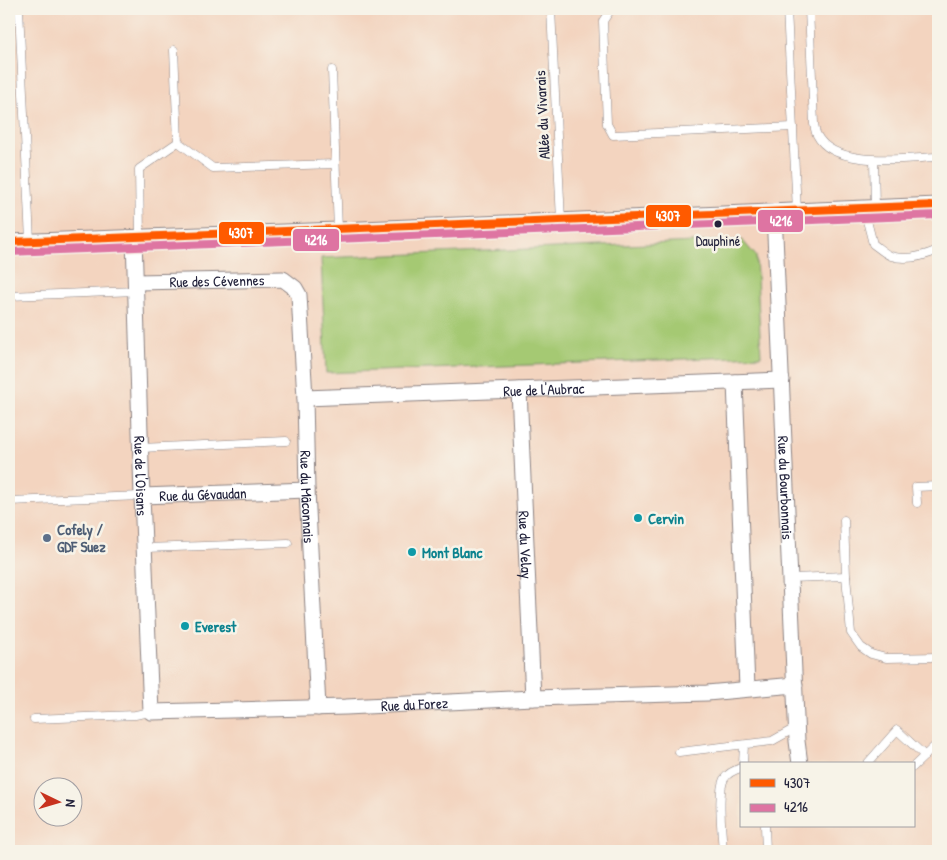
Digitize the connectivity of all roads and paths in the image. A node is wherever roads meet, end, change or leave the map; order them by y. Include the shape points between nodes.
1 (19, 9) edge
2 (550, 9) edge
3 (603, 9) edge
4 (611, 9) edge
5 (787, 9) edge
6 (809, 9) edge
7 (603, 21) junction
8 (174, 50) dead end
9 (332, 70) dead end
10 (793, 127) junction
11 (178, 142) junction
12 (938, 156) edge
13 (874, 160) junction
14 (335, 164) junction
15 (938, 205) edge
16 (869, 208) junction
17 (797, 211) junction
18 (774, 212) junction
19 (561, 221) junction
20 (338, 230) junction
21 (137, 238) junction
22 (30, 241) junction
23 (9, 242) edge
24 (938, 250) edge
25 (137, 287) junction
26 (295, 288) joint
27 (9, 296) edge
28 (782, 380) junction
29 (735, 382) junction
30 (519, 390) junction
31 (305, 398) junction
32 (286, 441) dead end
33 (141, 448) junction
34 (938, 486) edge
35 (307, 490) junction
36 (142, 496) junction
37 (10, 501) edge
38 (917, 503) dead end
39 (844, 520) dead end
40 (288, 542) dead end
41 (145, 548) junction
42 (846, 576) junction
43 (791, 578) junction
44 (938, 657) edge
45 (795, 685) junction
46 (747, 688) junction
47 (533, 698) junction
48 (318, 708) junction
49 (151, 712) junction
50 (34, 719) dead end
51 (797, 727) junction
52 (938, 742) edge
53 (744, 745) junction
54 (679, 752) dead end
55 (925, 756) junction
56 (744, 762) edge
57 (800, 762) edge
58 (868, 762) edge
59 (914, 766) edge
60 (740, 768) edge
61 (765, 828) edge
62 (723, 851) edge
63 (766, 851) edge

1 - 22 lane
2 - 19 lane, Allée du Vivarais
3 - 7 lane
4 - 7 lane
5 - 10 lane
6 - 13 lane via 817,136 830,149 850,157
7 - 10 lane via 607,124 613,135
8 - 11 lane
9 - 14 lane
10 - 17 lane
11 - 14 lane via 213,168
11 - 21 lane via 139,169
12 - 13 lane
13 - 16 lane
14 - 20 lane
15 - 16 street
16 - 17 street
16 - 24 lane via 874,244 890,256 908,258
17 - 18 street
18 - 19 street
18 - 28 street, Rue du Bourbonnais
19 - 20 street
20 - 21 street
21 - 22 street
21 - 25 street, Rue de l'Oisans
22 - 23 street
25 - 26 street, Rue des Cévennes via 265,278 283,279
25 - 27 lane, Rue des Cévennes
25 - 33 street, Rue de l'Oisans
26 - 31 street, Rue du Mâconnais via 301,305
28 - 29 street, Rue de l'Aubrac
28 - 43 street, Rue du Bourbonnais
29 - 30 street, Rue de l'Aubrac
29 - 46 street
30 - 31 street, Rue de l'Aubrac
30 - 47 street, Rue du Velay
31 - 35 street, Rue du Mâconnais
32 - 33 lane
33 - 36 street, Rue de l'Oisans
34 - 38 lane via 916,487
35 - 36 street, Rue du Gévaudan
35 - 48 street, Rue du Mâconnais
36 - 37 lane, Rue du Gévaudan
36 - 41 street, Rue de l'Oisans
39 - 42 lane
40 - 41 lane
41 - 49 street, Rue de l'Oisans
42 - 43 lane
42 - 44 lane via 851,633 861,647 886,658
43 - 45 street, Rue du Bourbonnais
45 - 46 street, Rue du Forez
45 - 51 street, Rue du Bourbonnais
46 - 47 street, Rue du Forez
47 - 48 street, Rue du Forez
48 - 49 street, Rue du Forez
49 - 50 lane, Rue du Forez
51 - 53 lane via 772,741
51 - 57 street, Rue du Bourbonnais
52 - 55 lane
53 - 54 lane
53 - 56 lane
55 - 58 lane via 897,730
55 - 59 lane
60 - 62 lane via 725,778 721,789
61 - 63 lane

